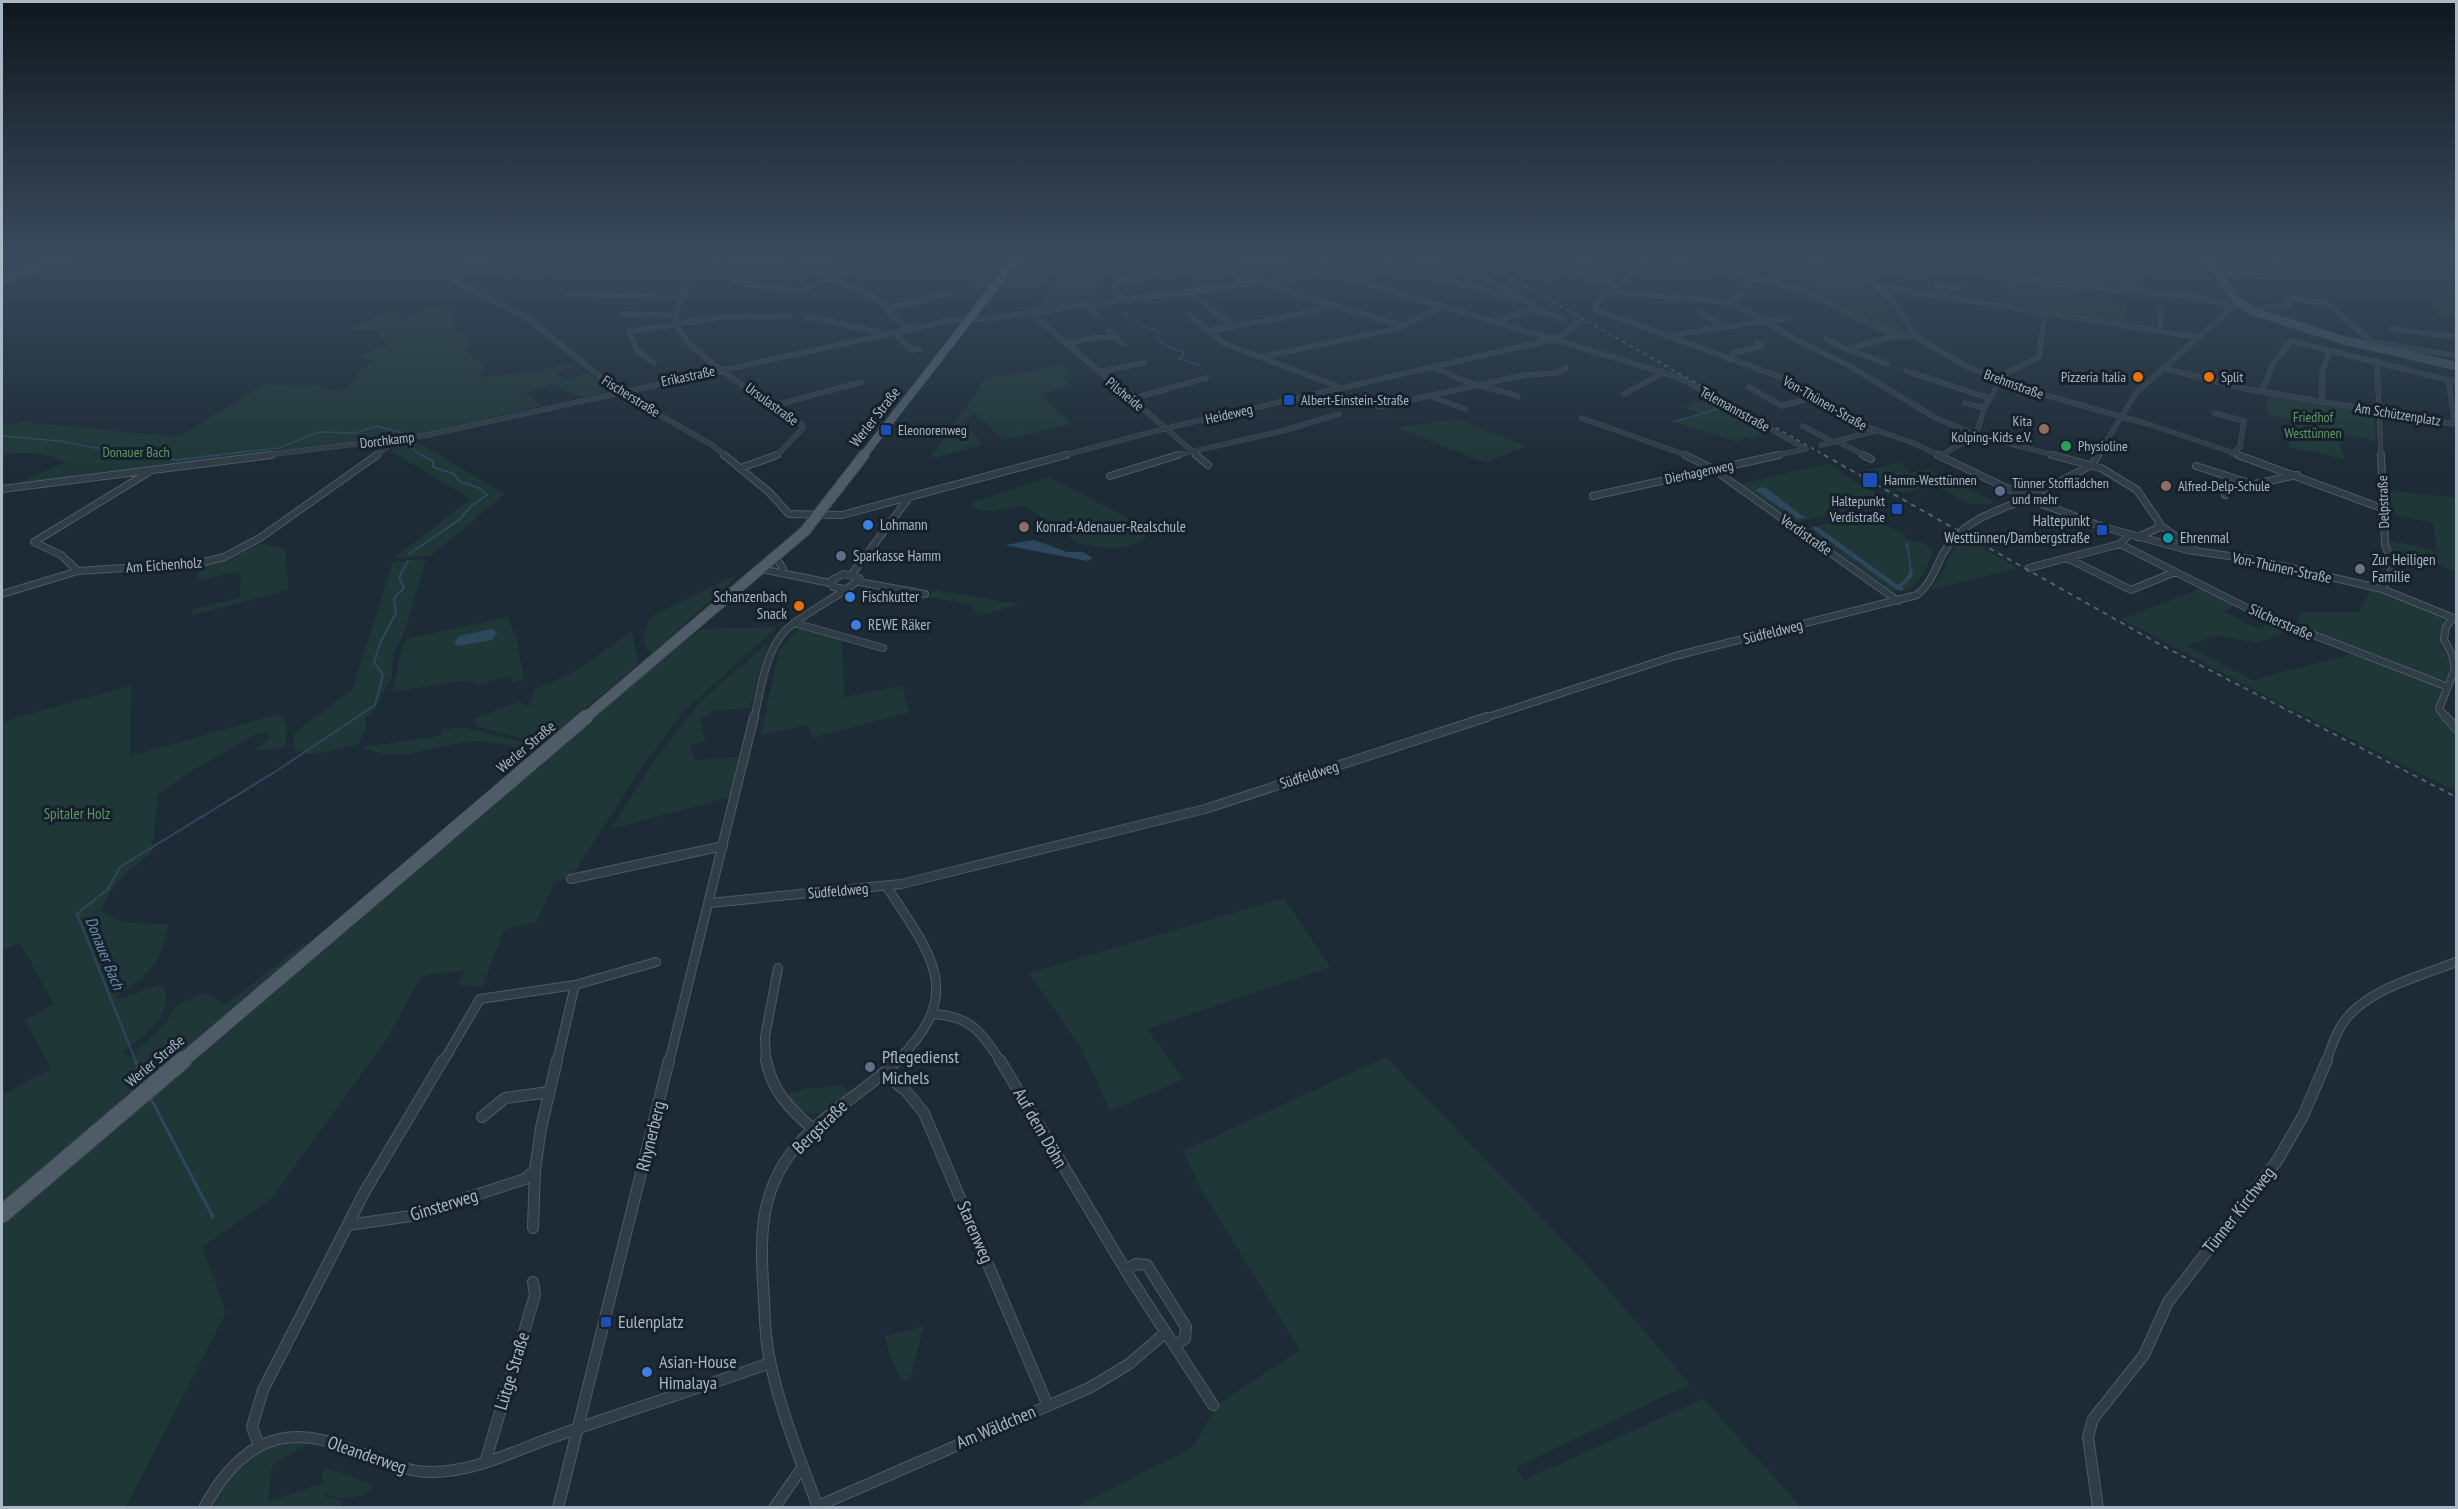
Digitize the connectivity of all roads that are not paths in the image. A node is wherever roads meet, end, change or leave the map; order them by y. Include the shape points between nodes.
1 (536, 325) edge
2 (672, 325) edge
3 (675, 325) edge
4 (848, 325) edge
5 (904, 325) edge
6 (928, 325) edge
7 (966, 325) edge
8 (1046, 325) edge
9 (1201, 325) edge
10 (1230, 325) edge
11 (1508, 325) edge
12 (1574, 325) edge
13 (1641, 325) edge
14 (1725, 325) edge
15 (1739, 325) edge
16 (1771, 325) edge
17 (1875, 325) edge
18 (1908, 325) edge
19 (2043, 325) edge
20 (2129, 325) edge
21 (2161, 325) edge
22 (2211, 325) edge
23 (2296, 325) edge
24 (2350, 325) edge
25 (1402, 326) edge
26 (1728, 327) junction
27 (2391, 329) dead end
28 (909, 330) junction
29 (1109, 331) dead end
30 (1208, 331) junction
31 (2161, 331) junction
32 (894, 333) junction
33 (881, 336) junction
34 (1896, 336) junction
35 (1915, 336) junction
36 (1116, 337) junction
37 (1674, 337) junction
38 (2197, 337) junction
39 (2457, 337) edge
40 (1550, 339) junction
41 (1826, 339) dead end
42 (1757, 343) dead end
43 (1067, 344) junction
44 (1123, 344) dead end
45 (2373, 345) junction
46 (1847, 349) junction
47 (920, 350) dead end
48 (2330, 351) junction
49 (2457, 356) edge
50 (1261, 357) junction
51 (1728, 359) junction
52 (2377, 362) junction
53 (654, 363) dead end
54 (1144, 363) dead end
55 (1887, 364) dead end
56 (2457, 366) edge
57 (1435, 368) junction
58 (1566, 368) dead end
59 (2163, 368) junction
60 (722, 369) junction
61 (1906, 371) dead end
62 (1099, 372) junction
63 (1663, 373) junction
64 (1206, 378) dead end
65 (1998, 379) junction
66 (2448, 380) junction
67 (861, 382) dead end
68 (2457, 382) edge
69 (1478, 385) junction
70 (1749, 387) dead end
71 (1342, 388) junction
72 (618, 391) junction
73 (2262, 391) junction
74 (1624, 394) dead end
75 (1428, 396) junction
76 (1518, 396) dead end
77 (1817, 396) junction
78 (1989, 398) junction
79 (1131, 399) junction
80 (2322, 402) junction
81 (1965, 403) dead end
82 (772, 406) junction
83 (1378, 407) dead end
84 (1984, 408) junction
85 (1465, 409) dead end
86 (2379, 412) junction
87 (2214, 413) dead end
88 (1339, 414) dead end
89 (2119, 416) junction
90 (1581, 418) dead end
91 (2456, 423) edge
92 (1803, 426) dead end
93 (1167, 428) junction
94 (1875, 431) junction
95 (1976, 435) junction
96 (405, 438) junction
97 (1835, 442) junction
98 (1821, 445) dead end
99 (1806, 449) joint
100 (1191, 451) junction
101 (2232, 454) junction
102 (1940, 456) junction
103 (1871, 459) dead end
104 (1208, 465) dead end
105 (2092, 465) junction
106 (2196, 466) dead end
107 (741, 468) junction
108 (1713, 469) junction
109 (153, 470) junction
110 (2297, 475) junction
111 (1110, 476) dead end
112 (2255, 485) junction
113 (2, 489) edge
114 (2017, 493) junction
115 (2033, 495) junction
116 (2225, 495) dead end
117 (1593, 496) dead end
118 (909, 498) junction
119 (2021, 501) junction
120 (2037, 502) junction
121 (2384, 510) junction
122 (819, 516) junction
123 (2160, 525) junction
124 (2129, 535) junction
125 (2138, 537) junction
126 (2120, 544) junction
127 (2197, 552) junction
128 (776, 557) junction
129 (2067, 558) junction
130 (763, 568) junction
131 (2030, 568) dead end
132 (783, 569) junction
133 (78, 571) junction
134 (2175, 572) junction
135 (856, 580) junction
136 (833, 583) junction
137 (2382, 589) junction
138 (844, 590) junction
139 (2, 594) edge
140 (925, 594) dead end
141 (829, 599) junction
142 (1898, 601) junction
143 (2455, 618) edge
144 (794, 623) junction
145 (883, 648) dead end
146 (2448, 687) junction
147 (2457, 728) edge
148 (723, 846) junction
149 (570, 879) dead end
150 (887, 887) junction
151 (710, 903) junction
152 (656, 962) dead end
153 (2457, 962) edge
154 (778, 968) dead end
155 (574, 985) junction
156 (933, 1014) junction
157 (883, 1072) junction
158 (549, 1092) junction
159 (482, 1117) dead end
160 (813, 1129) junction
161 (535, 1170) junction
162 (2, 1214) edge
163 (348, 1225) junction
164 (533, 1228) dead end
165 (1126, 1269) junction
166 (533, 1282) dead end
167 (1165, 1333) junction
168 (1174, 1345) junction
169 (770, 1363) junction
170 (1048, 1406) junction
171 (1213, 1406) dead end
172 (579, 1428) junction
173 (259, 1446) junction
174 (486, 1460) junction
175 (802, 1468) junction
176 (206, 1503) edge
177 (818, 1507) edge
178 (558, 1508) edge
179 (774, 1508) edge
180 (2098, 1508) edge

1 - 72 street, Fischerstraße
2 - 53 street via 629,332 637,350
3 - 60 street, Ursulastraße via 691,347
4 - 33 street
5 - 28 street
6 - 28 street, Erikastraße
7 - 122 main road, Werler Straße
8 - 43 street, Pilsheide
9 - 30 street
10 - 30 street
11 - 40 street, Telemannstraße
12 - 40 street, Heideweg
13 - 37 street, Von-Thünen-Straße
14 - 26 street
15 - 26 street
16 - 95 street via 1848,365 1936,418
17 - 34 street
18 - 35 street
19 - 65 street via 2038,357
20 - 31 street
21 - 31 street
22 - 38 street
23 - 45 main road
24 - 45 street
25 - 50 street
26 - 37 street
27 - 39 street
28 - 32 street, Erikastraße
29 - 36 street
30 - 50 street via 1225,344
31 - 38 street
32 - 33 street, Erikastraße
32 - 47 street via 912,350
33 - 60 street, Erikastraße
34 - 35 street
34 - 46 street
35 - 65 street, Brehmstraße via 1948,358
36 - 43 street
36 - 44 street
37 - 51 street, Von-Thünen-Straße
38 - 59 street
40 - 57 street, Heideweg
40 - 63 street, Telemannstraße
41 - 46 street
42 - 51 street via 1762,346 1734,353
43 - 62 street, Pilsheide
45 - 49 street
45 - 56 main road
46 - 55 street
48 - 52 street
48 - 73 street via 2291,341 2267,372
48 - 80 street via 2322,373
50 - 71 street
51 - 77 street, Von-Thünen-Straße via 1789,380
52 - 66 street
52 - 86 street, Delpstraße
54 - 62 street
57 - 69 street
57 - 71 street, Heideweg
58 - 69 street via 1557,373
59 - 73 street, Am Schützenplatz
59 - 89 street via 2136,393
60 - 72 street, Erikastraße
60 - 82 street, Ursulastraße
61 - 78 street
62 - 79 street, Pilsheide
63 - 74 street
63 - 99 street, Telemannstraße via 1678,377
64 - 79 street
65 - 78 street
65 - 89 street, Brehmstraße
66 - 68 street
66 - 91 street
67 - 82 street
69 - 75 street
69 - 76 street
70 - 77 street via 1782,405
71 - 93 street, Heideweg
72 - 96 street, Dorchkamp
72 - 107 street, Fischerstraße via 692,432
73 - 80 street, Am Schützenplatz
75 - 83 street
75 - 85 street
77 - 94 street, Von-Thünen-Straße
78 - 84 street
79 - 93 street, Pilsheide
80 - 86 street, Am Schützenplatz
81 - 84 street
82 - 107 street, Ursulastraße via 801,424 802,431 774,458
84 - 95 street
86 - 91 street, Am Schützenplatz
86 - 121 street, Delpstraße
87 - 101 street via 2244,421 2240,447
88 - 100 street
89 - 101 street, Brehmstraße
89 - 105 street
90 - 108 street, Verdistraße via 1696,459
92 - 97 street
93 - 100 street, Pilsheide
93 - 118 street, Heideweg
94 - 97 street
94 - 102 street, Von-Thünen-Straße
95 - 102 street
95 - 105 street
96 - 109 street, Dorchkamp
96 - 133 street, Am Eichenholz via 260,538 224,557 200,563
97 - 98 street
97 - 103 street
99 - 108 street, Dierhagenweg
100 - 104 street, Pilsheide
100 - 111 street
101 - 110 street, Brehmstraße
102 - 114 street, Von-Thünen-Straße
105 - 115 street
105 - 123 street via 2137,490
106 - 112 street
107 - 122 street, Fischerstraße via 769,492 784,512
108 - 117 street, Dierhagenweg
108 - 142 street, Verdistraße
109 - 113 street, Dorchkamp
109 - 133 street, Dorchkamp via 34,542 61,555
110 - 112 street
110 - 121 street, Brehmstraße
112 - 116 street via 2231,489
114 - 115 street, Von-Thünen-Straße
114 - 119 street via 2015,497
115 - 120 street
118 - 122 street, Heideweg via 842,515
118 - 135 street
119 - 120 street, Von-Thünen-Straße
119 - 142 street, Südfeldweg via 1963,529 1948,545 1928,586 1917,595
120 - 124 street, Von-Thünen-Straße
121 - 137 street, Delpstraße via 2385,544 2393,567
122 - 128 main road, Werler Straße
123 - 125 street
123 - 127 street
124 - 125 street, Von-Thünen-Straße
124 - 126 street
125 - 127 street, Von-Thünen-Straße
126 - 129 street
126 - 134 street, Silcherstraße
127 - 137 street, Von-Thünen-Straße via 2257,560
128 - 130 main road, Werler Straße
128 - 132 street
129 - 131 street
129 - 134 street via 2131,590
130 - 132 street
130 - 136 street
130 - 162 main road, Werler Straße
132 - 136 street
133 - 139 street, Am Eichenholz
134 - 146 street, Silcherstraße via 2292,628
135 - 136 street
135 - 138 street, Rhynerberg
135 - 140 street
136 - 138 street
136 - 141 street, Rhynerberg
137 - 143 street, Von-Thünen-Straße
138 - 141 street, Rhynerberg
141 - 144 street, Rhynerberg
142 - 150 street, Südfeldweg via 1675,656 1205,809
143 - 146 street via 2445,627 2442,638 2455,665
144 - 145 street
144 - 148 street, Rhynerberg via 776,642 769,657
146 - 147 street via 2439,709
148 - 149 street
148 - 151 street, Rhynerberg
150 - 151 street, Südfeldweg
150 - 156 street, Bergstraße via 927,951 937,982
151 - 172 street, Rhynerberg
152 - 155 street
153 - 180 street, Tünner Kirchweg via 2365,1001 2342,1024 2303,1116 2277,1161 2168,1302 2144,1355 2093,1419 2088,1437
154 - 160 street via 763,1052 775,1089 785,1105
155 - 158 street
155 - 163 street via 480,999
156 - 157 street, Bergstraße via 919,1038
156 - 165 street, Auf dem Döhn via 952,1015 981,1033 1016,1084
157 - 160 street, Bergstraße
157 - 170 street, Starenweg via 924,1113
158 - 159 street via 505,1098
158 - 161 street
160 - 169 street, Bergstraße via 782,1166 760,1227
161 - 163 street, Ginsterweg via 514,1185 407,1217
161 - 164 street
163 - 173 street via 263,1390 252,1427
165 - 167 street, Auf dem Döhn
165 - 168 street via 1136,1264 1147,1265 1186,1327 1185,1339
166 - 174 street, Lütge Straße via 535,1294
167 - 168 street, Auf dem Döhn
167 - 170 street, Am Wäldchen via 1106,1379
168 - 171 street, Auf dem Döhn
169 - 172 street
169 - 175 street, Bergstraße
170 - 177 street, Am Wäldchen
172 - 174 street, Oleanderweg
172 - 178 street, Rhynerberg
173 - 174 street, Oleanderweg via 286,1437 323,1439 419,1472
173 - 176 street via 228,1472
175 - 177 street, Bergstraße
175 - 179 street

